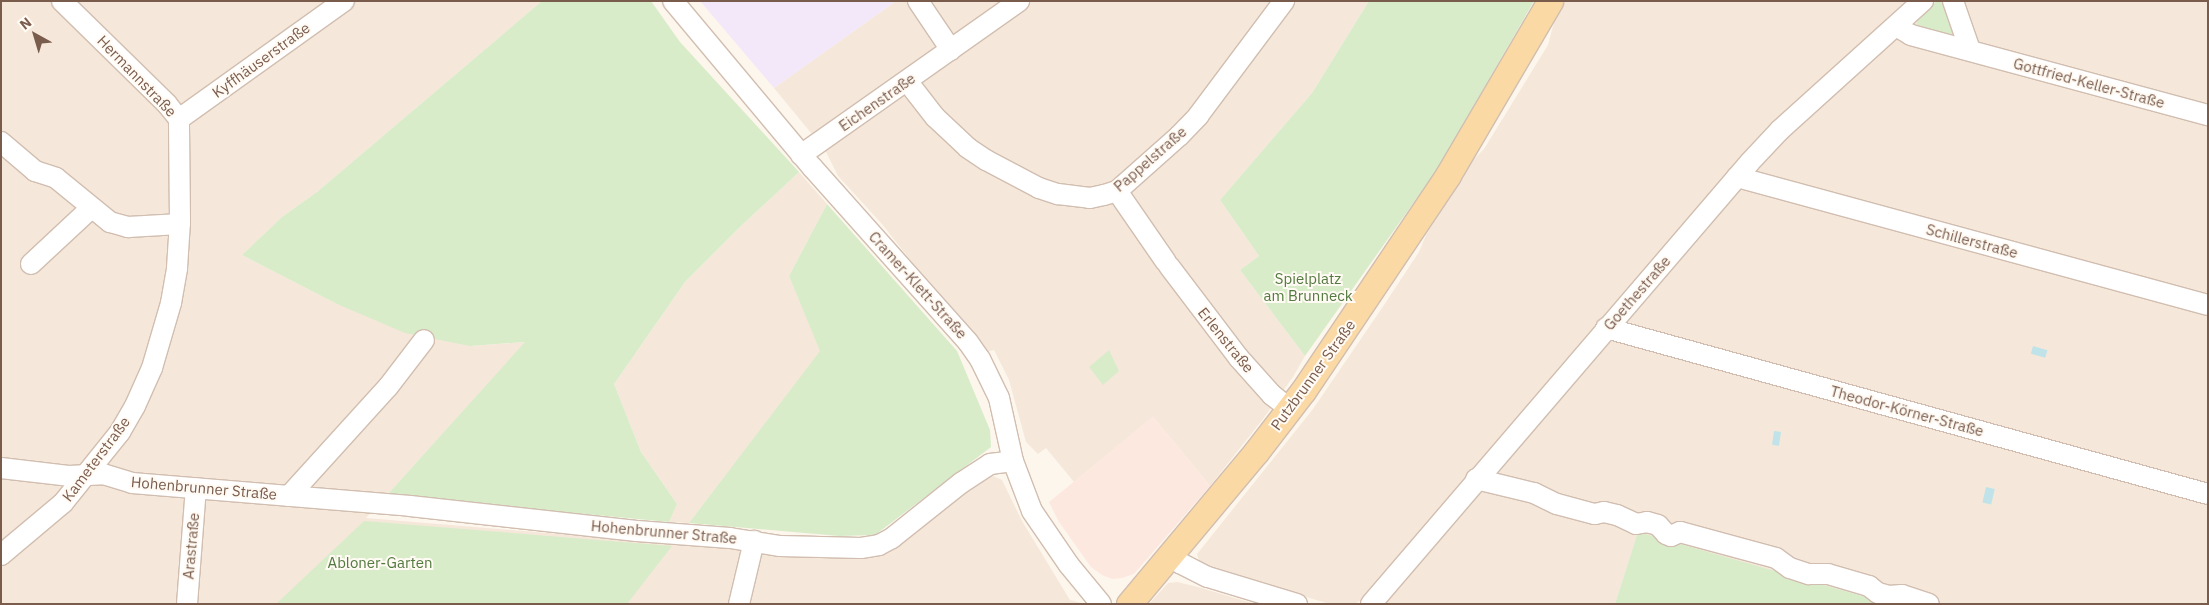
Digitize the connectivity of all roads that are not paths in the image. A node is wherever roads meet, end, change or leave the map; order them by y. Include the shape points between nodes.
1 (344, 1) edge
2 (673, 1) edge
3 (918, 1) edge
4 (1020, 1) edge
5 (1284, 1) edge
6 (1550, 1) edge
7 (1923, 1) edge
8 (1953, 1) edge
9 (70, 4) edge
10 (1896, 26) junction
11 (951, 50) junction
12 (1970, 50) junction
13 (907, 82) junction
14 (2208, 115) edge
15 (179, 119) junction
16 (2, 144) edge
17 (801, 155) junction
18 (1737, 177) junction
19 (1116, 191) junction
20 (92, 208) junction
21 (180, 224) junction
22 (31, 264) dead end
23 (2208, 305) edge
24 (1606, 328) junction
25 (424, 340) dead end
26 (1290, 409) junction
27 (1013, 461) junction
28 (1, 468) edge
29 (86, 474) junction
30 (1476, 479) junction
31 (196, 488) junction
32 (2208, 494) edge
33 (289, 496) junction
34 (754, 541) junction
35 (1, 555) edge
36 (1170, 555) junction
37 (187, 604) edge
38 (739, 604) edge
39 (1101, 604) edge
40 (1129, 604) edge
41 (1296, 604) edge
42 (1372, 604) edge
43 (1928, 604) edge

1 - 15 street, Kyffhäuserstraße
2 - 17 street, Cramer-Klett-Straße
3 - 11 street
4 - 11 street, Eichenstraße
5 - 19 street, Pappelstraße via 1198,116
6 - 26 main road, Putzbrunner Straße via 1448,175
7 - 10 street, Goethestraße
8 - 12 street
9 - 15 street, Hermannstraße
10 - 12 street, Gottfried-Keller-Straße via 1911,35
10 - 18 street, Goethestraße via 1780,130
11 - 13 street, Eichenstraße
12 - 14 street, Gottfried-Keller-Straße
13 - 17 street, Eichenstraße
13 - 19 street, Pappelstraße via 962,142 986,160 1039,188 1090,198
15 - 21 street, Hermannstraße
16 - 20 street via 35,170 56,178
17 - 27 street, Cramer-Klett-Straße via 980,359 999,398
18 - 23 street, Schillerstraße
18 - 24 street, Goethestraße
19 - 26 street, Erlenstraße via 1238,357 1272,395
20 - 21 street via 110,222 128,227
20 - 22 street
21 - 29 street, Kameterstraße via 171,303 152,368 120,432
24 - 30 street, Goethestraße
24 - 32 street, Theodor-Körner-Straße
25 - 33 street, Hohenbrunner Straße via 388,387
26 - 36 main road, Putzbrunner Straße
27 - 34 street, Hohenbrunner Straße via 990,464 879,545 861,548 780,546
27 - 39 street, Cramer-Klett-Straße via 1032,511
28 - 29 street, Hohenbrunner Straße via 69,476
29 - 31 street, Hohenbrunner Straße via 102,474 132,483
29 - 35 street, Kameterstraße via 63,503
30 - 42 street, Goethestraße
30 - 43 street via 1534,493 1558,504 1595,514 1604,512 1636,524 1658,525 1671,536 1680,532 1776,558 1790,568 1809,574 1828,574 1868,586 1878,593
31 - 33 street, Hohenbrunner Straße
31 - 37 street, Arastraße
33 - 34 street, Hohenbrunner Straße
34 - 38 street
36 - 40 main road, Putzbrunner Straße
36 - 41 street via 1180,564 1208,577

